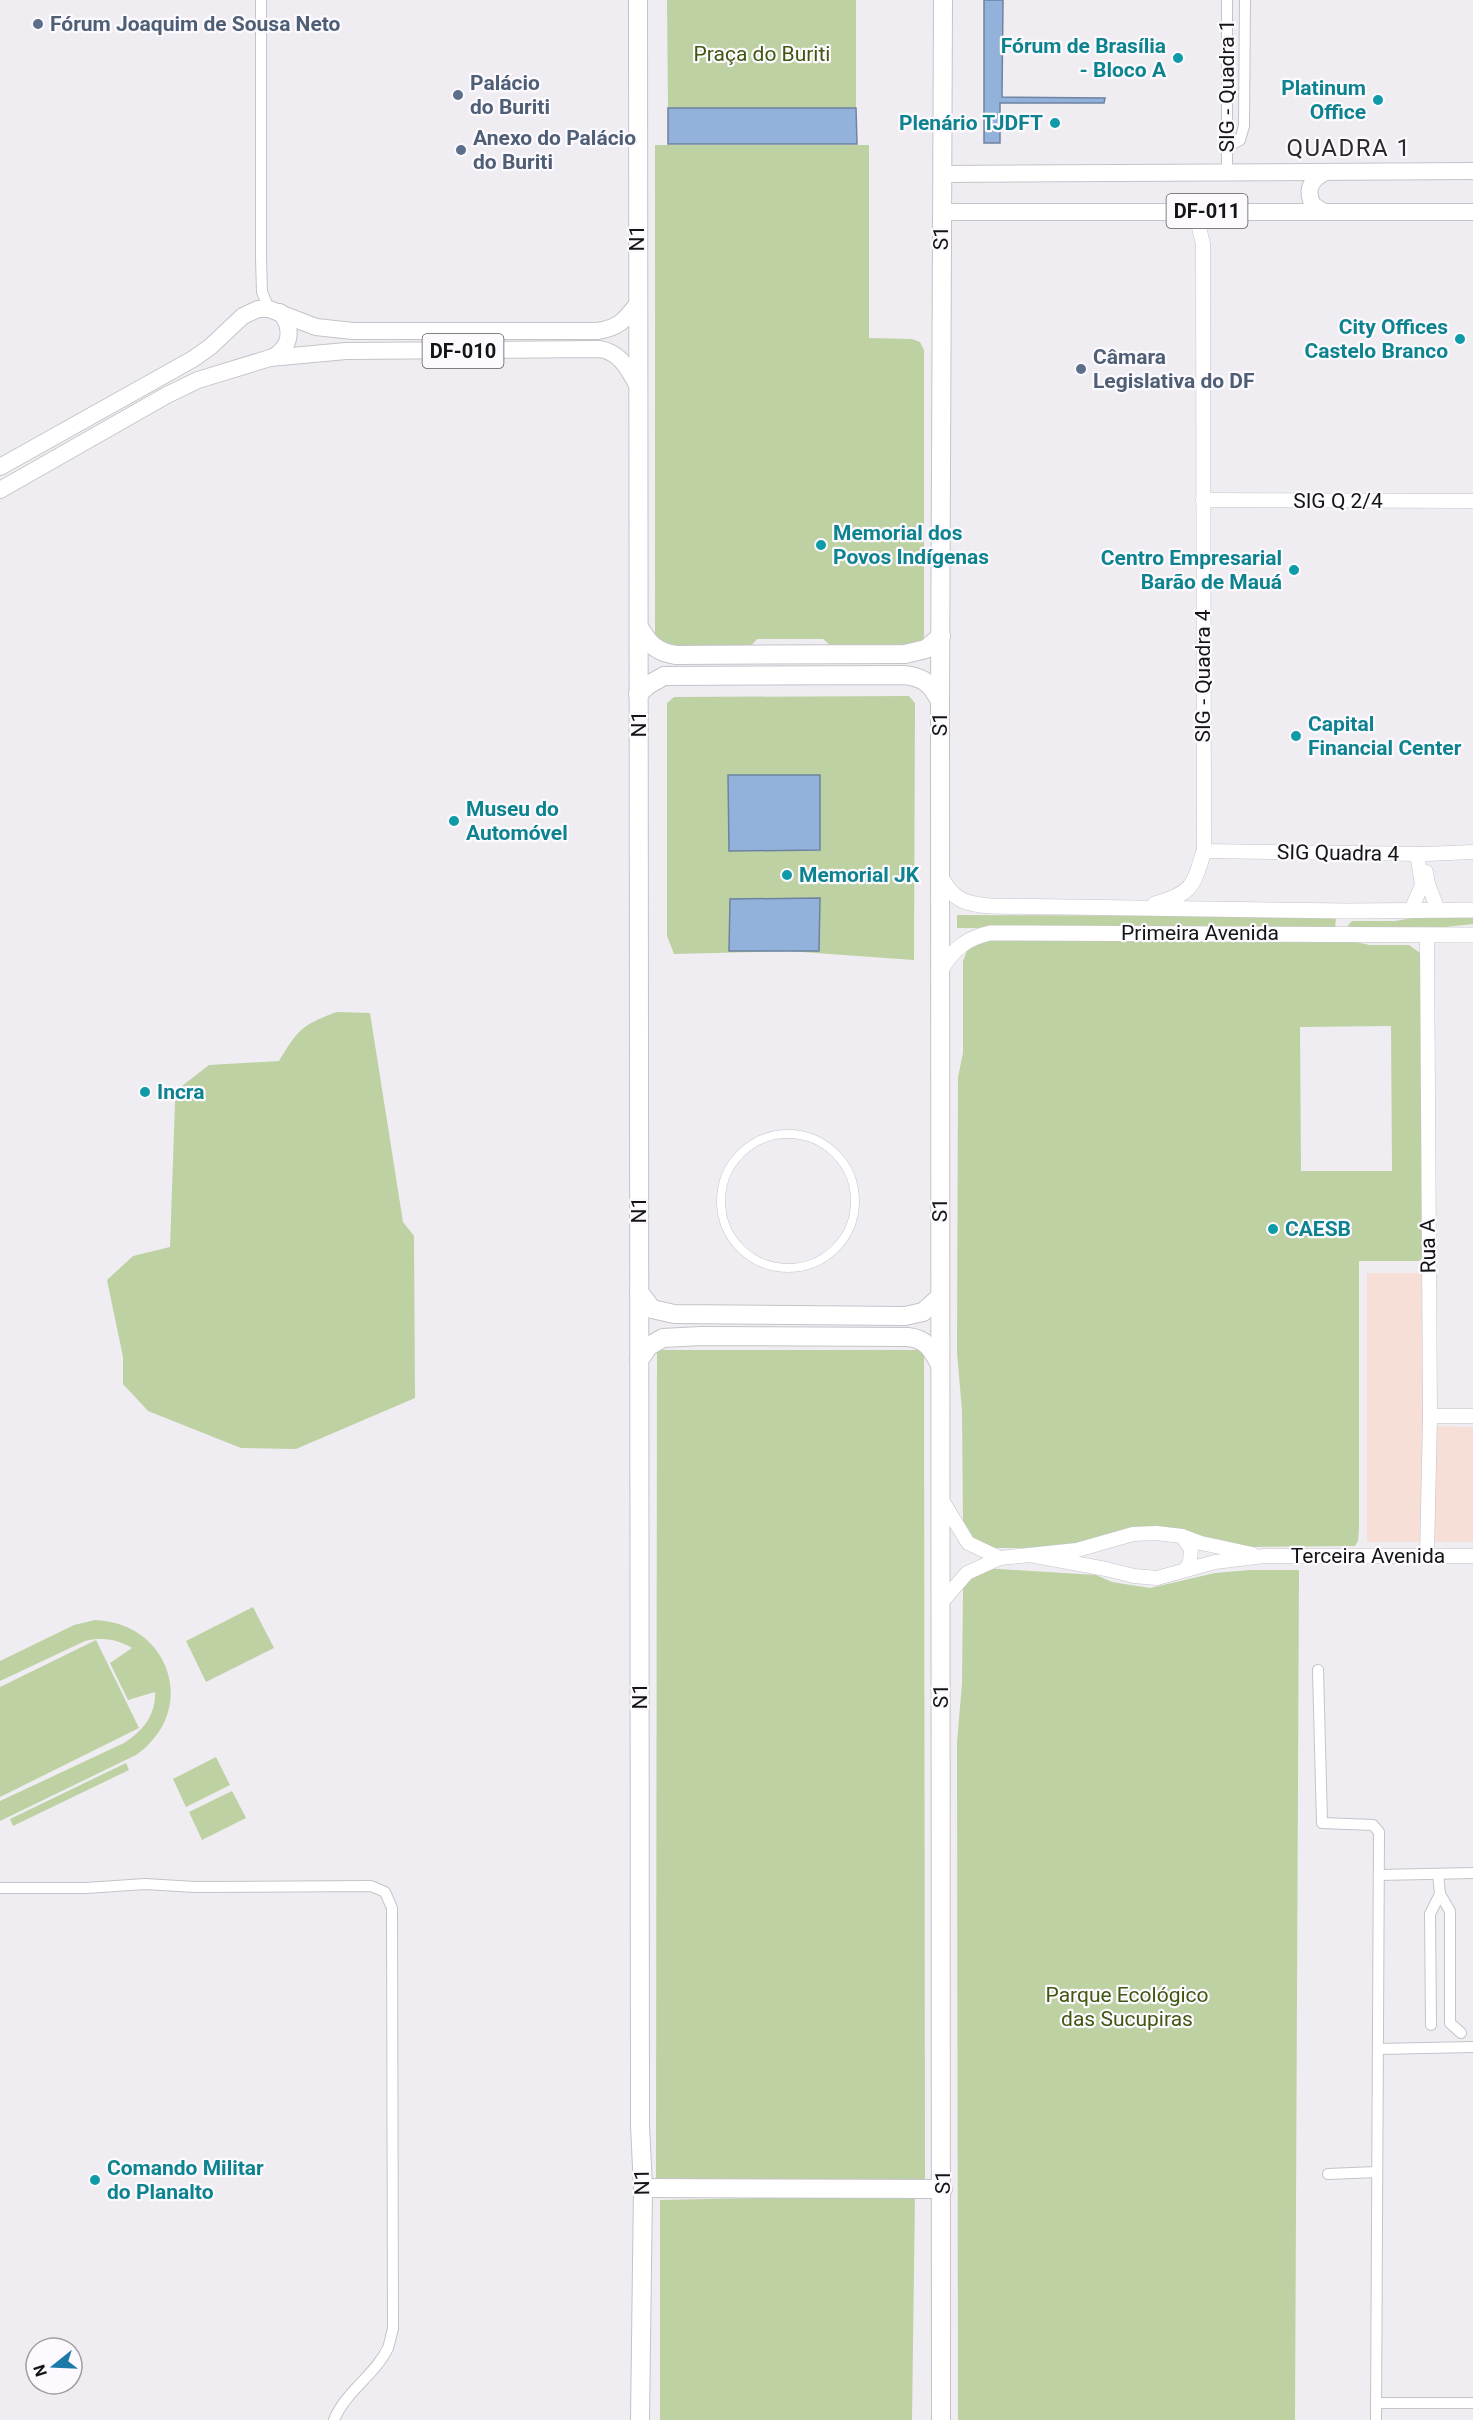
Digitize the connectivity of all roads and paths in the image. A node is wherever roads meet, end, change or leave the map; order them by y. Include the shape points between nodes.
1 (261, 0) edge
2 (638, 0) edge
3 (943, 0) edge
4 (1227, 0) edge
5 (1245, 0) edge
6 (1227, 147) junction
7 (1473, 171) edge
8 (1325, 172) junction
9 (1227, 173) junction
10 (943, 174) junction
11 (1195, 211) junction
12 (1214, 211) junction
13 (942, 212) junction
14 (1324, 212) junction
15 (1473, 212) edge
16 (1203, 244) junction
17 (638, 303) junction
18 (275, 310) junction
19 (270, 358) junction
20 (638, 386) junction
21 (0, 467) edge
22 (0, 490) edge
23 (1203, 500) junction
24 (1473, 501) edge
25 (639, 627) junction
26 (941, 636) junction
27 (638, 694) junction
28 (940, 701) junction
29 (1204, 851) junction
30 (1473, 852) edge
31 (1451, 853) junction
32 (1422, 854) junction
33 (1426, 870) junction
34 (941, 877) junction
35 (1139, 909) junction
36 (1410, 909) junction
37 (1438, 910) junction
38 (1473, 910) edge
39 (1348, 911) junction
40 (1348, 934) junction
41 (1473, 935) edge
42 (1427, 936) junction
43 (941, 970) junction
44 (721, 1203) joint
45 (639, 1292) junction
46 (940, 1297) junction
47 (639, 1360) junction
48 (940, 1367) junction
49 (1430, 1416) junction
50 (1473, 1416) edge
51 (942, 1500) junction
52 (1182, 1536) junction
53 (1109, 1539) junction
54 (1030, 1556) junction
55 (1264, 1556) junction
56 (1426, 1556) junction
57 (1473, 1556) edge
58 (1000, 1558) junction
59 (1106, 1569) junction
60 (1186, 1569) junction
61 (940, 1604) junction
62 (1318, 1670) dead end
63 (1473, 1873) edge
64 (1438, 1874) junction
65 (1379, 1875) junction
66 (0, 1888) edge
67 (1440, 1894) junction
68 (1431, 2025) dead end
69 (1461, 2033) dead end
70 (1473, 2047) edge
71 (1378, 2049) junction
72 (1377, 2172) junction
73 (1328, 2174) dead end
74 (643, 2188) junction
75 (943, 2189) junction
76 (1376, 2403) junction
77 (1473, 2403) edge
78 (334, 2420) edge
79 (640, 2420) edge
80 (941, 2420) edge
81 (1376, 2420) edge

1 - 18 street via 262,292
2 - 17 highway, N1
3 - 10 highway, S1
4 - 6 street, SIG - Quadra 1
5 - 6 street via 1244,126 1240,140
6 - 9 street, SIG - Quadra 1
7 - 8 main road, DF-011
8 - 9 main road, DF-011
8 - 14 main road via 1314,178 1309,191 1313,205
9 - 10 main road, DF-011
10 - 13 highway, S1
11 - 12 main road, DF-011
11 - 13 main road, DF-011
11 - 16 street
12 - 14 main road, DF-011
12 - 16 street
13 - 26 highway, S1
14 - 15 main road, DF-011
16 - 23 street, SIG - Quadra 4
17 - 18 main road, DF-010 via 612,329 597,331 353,331 316,327
17 - 20 highway, N1
18 - 19 main road via 288,322 290,333 281,352
18 - 21 main road via 250,311 193,359
19 - 20 main road, DF-010 via 346,351 600,349 612,352 624,362
19 - 22 main road, DF-010 via 198,380 167,395
20 - 25 highway, N1
23 - 24 street, SIG Q 2/4
23 - 29 street, SIG - Quadra 4
25 - 26 highway via 651,646 676,655 905,654 926,649
25 - 27 highway, N1
26 - 28 highway, S1
27 - 28 highway via 664,676 904,675 928,682
27 - 45 highway, N1
28 - 34 highway, S1
29 - 32 street, SIG Quadra 4
29 - 35 main road via 1196,879 1187,891
30 - 31 street, SIG Quadra 4
31 - 32 street, SIG Quadra 4
31 - 33 street
32 - 33 street
32 - 36 street via 1422,885
33 - 37 street
34 - 35 main road, Primeira Avenida via 956,898 980,905
34 - 43 highway, S1
35 - 39 main road, Primeira Avenida
36 - 37 main road, Primeira Avenida
36 - 39 main road, Primeira Avenida
37 - 38 main road, Primeira Avenida
39 - 40 main road via 1341,923
40 - 42 main road, Primeira Avenida
40 - 43 main road, Primeira Avenida via 990,933 957,947
41 - 42 main road, Primeira Avenida
42 - 49 street, Rua A
43 - 46 highway, S1
44 - 44 street via 726,1225 737,1245 754,1260 776,1268 798,1268 820,1261 838,1248 850,1229 855,1207 853,1184 845,1166 833,1151 798,1135 760,1140 744,1151 724,1184
45 - 46 highway via 658,1312 700,1315 905,1316 923,1312
45 - 47 highway, N1
46 - 48 highway, S1
47 - 48 highway via 649,1346 663,1338 908,1337 929,1346
47 - 74 highway, N1
48 - 51 highway, S1
49 - 50 street
49 - 56 street, Rua A
51 - 58 street via 968,1543
51 - 61 highway, S1
52 - 53 street via 1156,1533
52 - 55 street
52 - 60 street via 1191,1549
53 - 54 street via 1077,1550
53 - 59 street via 1103,1548
54 - 58 street
54 - 59 street
55 - 56 street, Terceira Avenida
55 - 60 street
56 - 57 street, Terceira Avenida
58 - 61 street via 968,1573
59 - 60 street via 1156,1578
61 - 75 highway, S1
62 - 65 street via 1322,1823 1373,1825 1379,1833
63 - 64 street
64 - 65 street
64 - 67 street
65 - 71 street
66 - 78 street via 145,1884 371,1886 385,1892 392,1908 393,2329 388,2348 339,2408
67 - 68 street via 1430,1914
67 - 69 street via 1450,1911 1450,2023
70 - 71 street
71 - 72 street
72 - 73 street
72 - 76 street
74 - 75 highway
74 - 79 highway, N1
75 - 80 highway, S1
76 - 77 street
76 - 81 street

